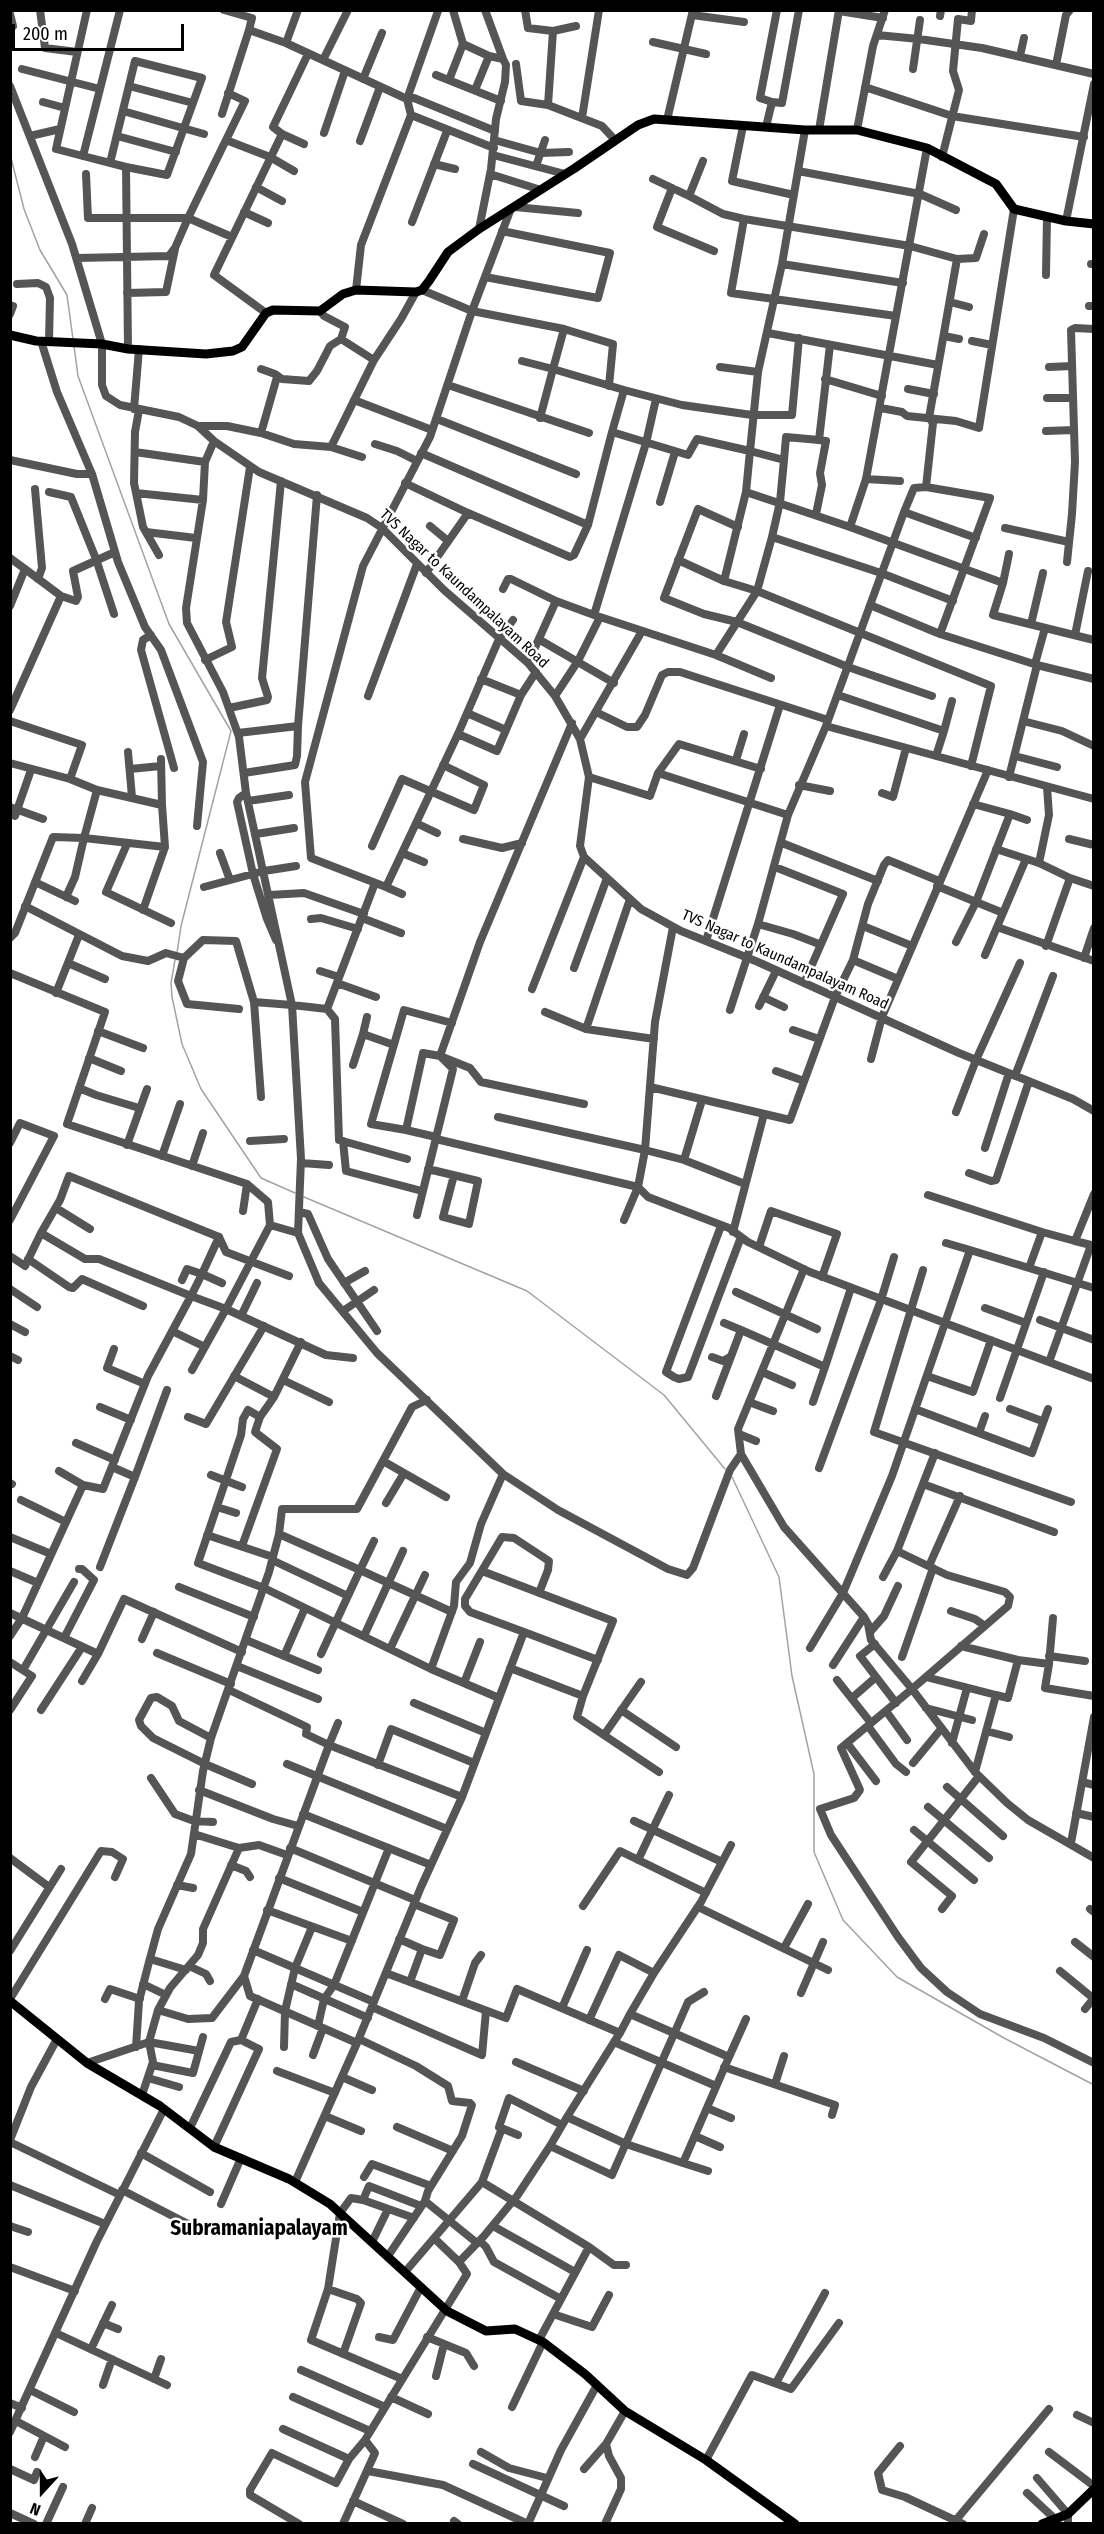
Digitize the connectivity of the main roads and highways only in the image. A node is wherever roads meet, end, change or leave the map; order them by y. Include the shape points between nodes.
1 (1093, 222) edge
2 (10, 335) edge
3 (11, 2003) edge
4 (1094, 2487) edge
5 (1068, 2519) edge
6 (795, 2523) edge
7 (1042, 2523) edge

1 - 2 main road via 1066,221 1014,209 996,184 927,148 857,130 654,119 638,125 479,229 448,252 419,291 356,290 343,294 320,311 282,308 266,313 246,342 233,351 206,354
3 - 6 main road via 87,2063 164,2109 214,2147 295,2182 330,2204 444,2309 486,2331 515,2329 541,2341 625,2411 706,2460
4 - 5 main road
5 - 7 main road

